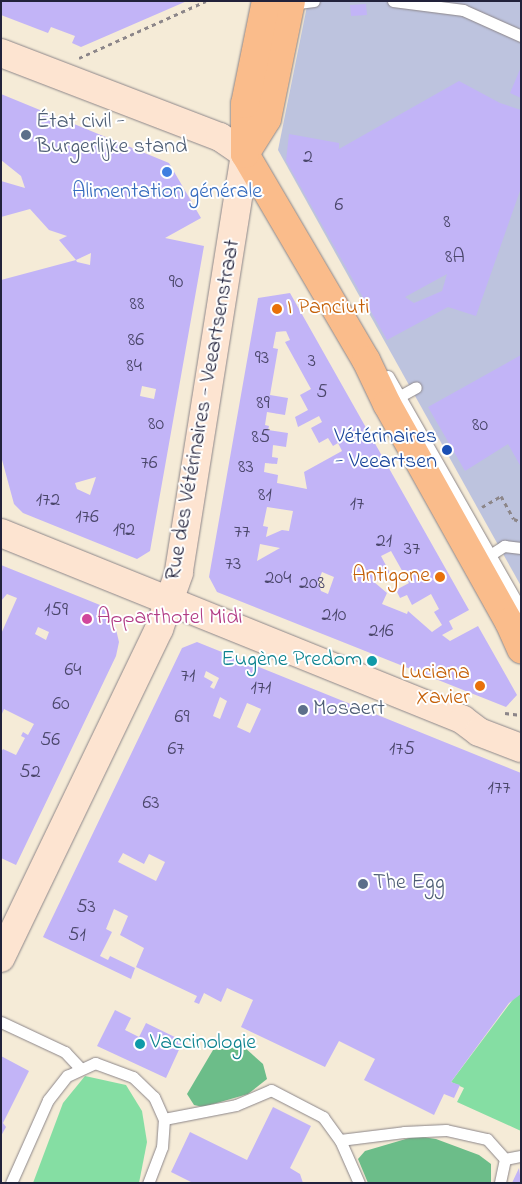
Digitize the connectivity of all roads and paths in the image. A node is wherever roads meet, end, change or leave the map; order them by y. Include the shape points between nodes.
1 (206, 1) edge
2 (393, 1) edge
3 (287, 2) edge
4 (460, 5) edge
5 (521, 36) edge
6 (1, 53) edge
7 (75, 60) dead end
8 (245, 154) junction
9 (416, 387) dead end
10 (393, 400) junction
11 (482, 507) dead end
12 (521, 522) edge
13 (1, 533) edge
14 (521, 548) edge
15 (490, 555) junction
16 (169, 601) junction
17 (521, 609) edge
18 (521, 649) edge
19 (521, 715) edge
20 (463, 720) junction
21 (513, 722) edge
22 (521, 748) edge
23 (1, 958) edge
24 (1, 1022) edge
25 (80, 1068) junction
26 (164, 1119) junction
27 (340, 1140) junction
28 (521, 1156) edge
29 (505, 1159) junction
30 (11, 1183) edge
31 (148, 1183) edge
32 (358, 1183) edge
33 (500, 1183) edge

1 - 7 path
2 - 4 lane
3 - 8 main road, Rue des Vétérinaires - Veeartsenstraat via 267,119
4 - 5 lane
6 - 8 street via 220,137
8 - 10 main road via 366,360
8 - 16 street, Rue des Vétérinaires - Veeartsenstraat via 181,559
9 - 10 lane
10 - 15 lane
10 - 18 main road
11 - 12 path via 501,496 514,519
13 - 16 street
14 - 15 lane via 504,546
15 - 17 lane
16 - 20 street
16 - 23 street, Rue des Vétérinaires - Veeartsenstraat via 159,629
19 - 21 path
20 - 21 street via 480,720 504,729
20 - 22 street via 479,732
24 - 25 lane via 65,1052
25 - 26 lane via 95,1063 132,1077 154,1097
25 - 30 lane via 66,1076 48,1100
26 - 27 lane via 236,1105 271,1090 323,1116
26 - 31 lane via 162,1147
27 - 29 lane via 446,1130 487,1139
27 - 32 lane
28 - 29 lane
29 - 33 lane

